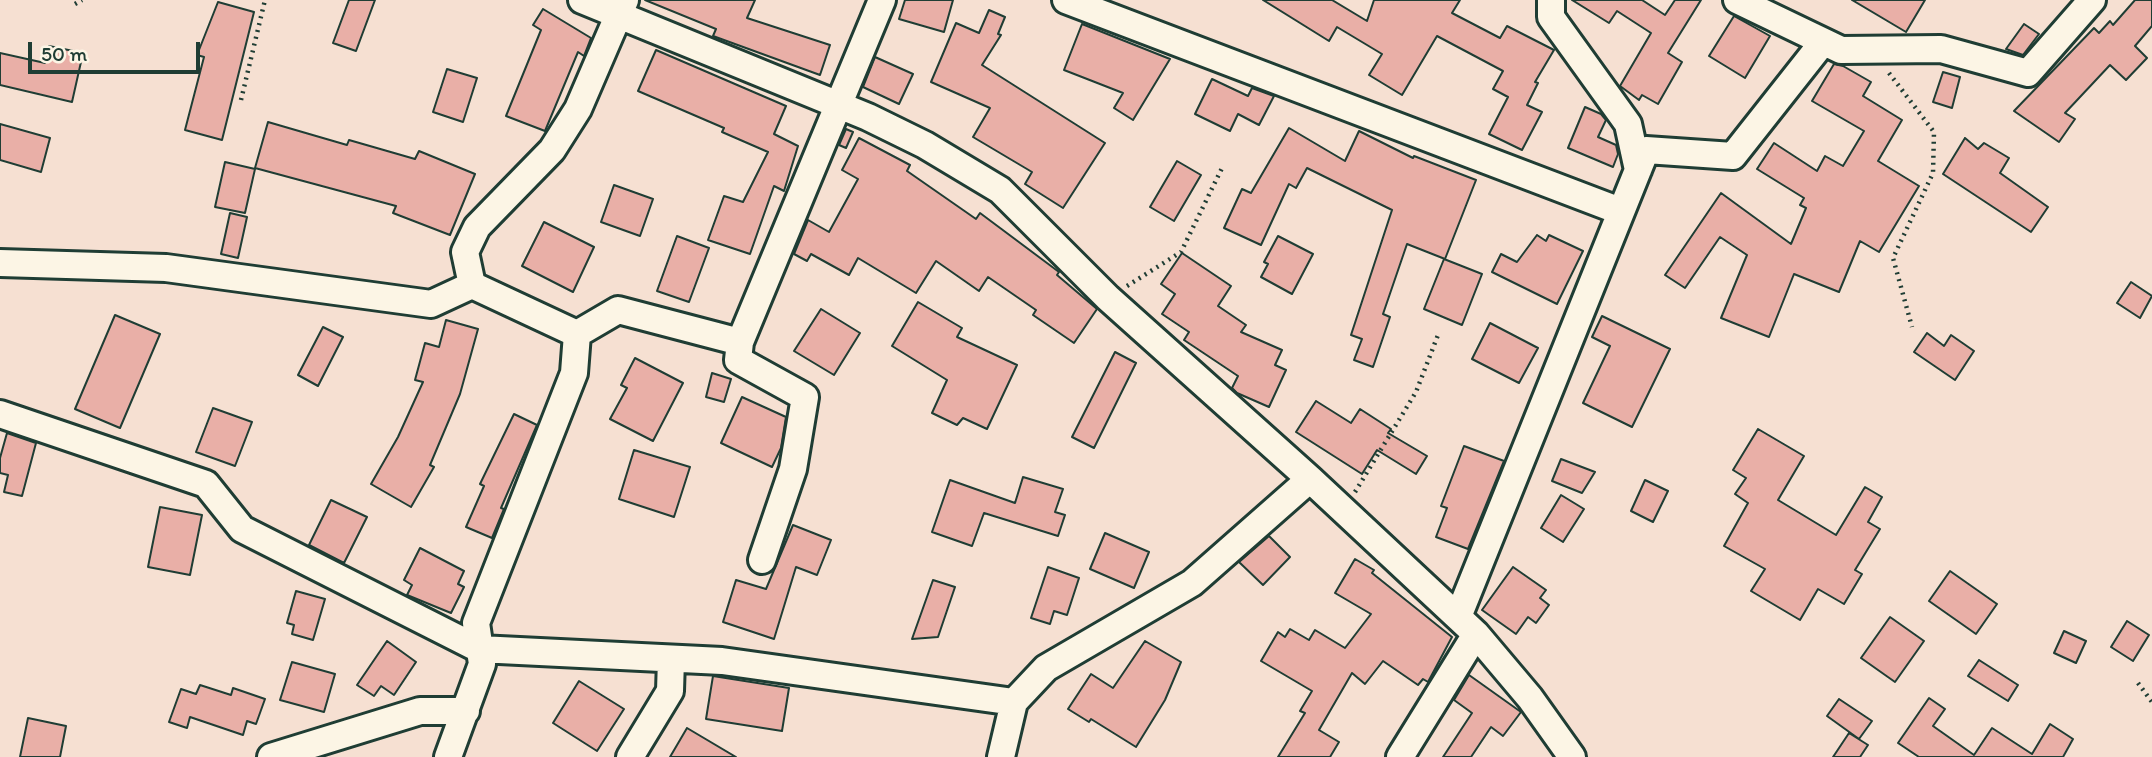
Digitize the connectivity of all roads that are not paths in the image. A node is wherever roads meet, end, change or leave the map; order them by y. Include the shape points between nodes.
1 (582, 0) edge
2 (882, 0) edge
3 (1066, 0) edge
4 (1551, 0) edge
5 (1737, 0) edge
6 (2092, 0) edge
7 (622, 8) edge
8 (1823, 41) junction
9 (838, 104) junction
10 (1637, 170) junction
11 (1620, 211) junction
12 (0, 263) edge
13 (472, 285) junction
14 (577, 334) junction
15 (740, 342) junction
16 (0, 414) edge
17 (1310, 479) junction
18 (762, 560) dead end
19 (1467, 626) junction
20 (480, 649) junction
21 (671, 659) junction
22 (1014, 702) junction
23 (466, 711) junction
24 (271, 757) edge
25 (448, 757) edge
26 (630, 757) edge
27 (1001, 757) edge
28 (1400, 757) edge
29 (1572, 757) edge

1 - 7 street
2 - 9 street
3 - 11 street
4 - 10 street via 1551,17 1628,124
5 - 8 street
6 - 8 street via 2028,73 1941,49 1841,50
7 - 9 street
7 - 13 street via 578,109 552,150 477,227 465,253
8 - 10 street via 1733,156 1646,150
9 - 15 street
9 - 17 street via 925,145 1000,190 1108,298
10 - 11 street
11 - 19 street
12 - 13 street via 166,268 431,304
13 - 14 street
14 - 15 street via 618,310
14 - 20 street via 574,373 476,623
15 - 18 street via 738,360 805,397 793,469
16 - 20 street via 206,484 242,529
17 - 19 street
17 - 22 street via 1192,583 1046,668
19 - 28 street
19 - 29 street via 1530,698
20 - 21 street
20 - 23 street via 482,664
21 - 22 street
21 - 26 street via 670,691
22 - 27 street
23 - 24 street via 421,711
23 - 25 street

